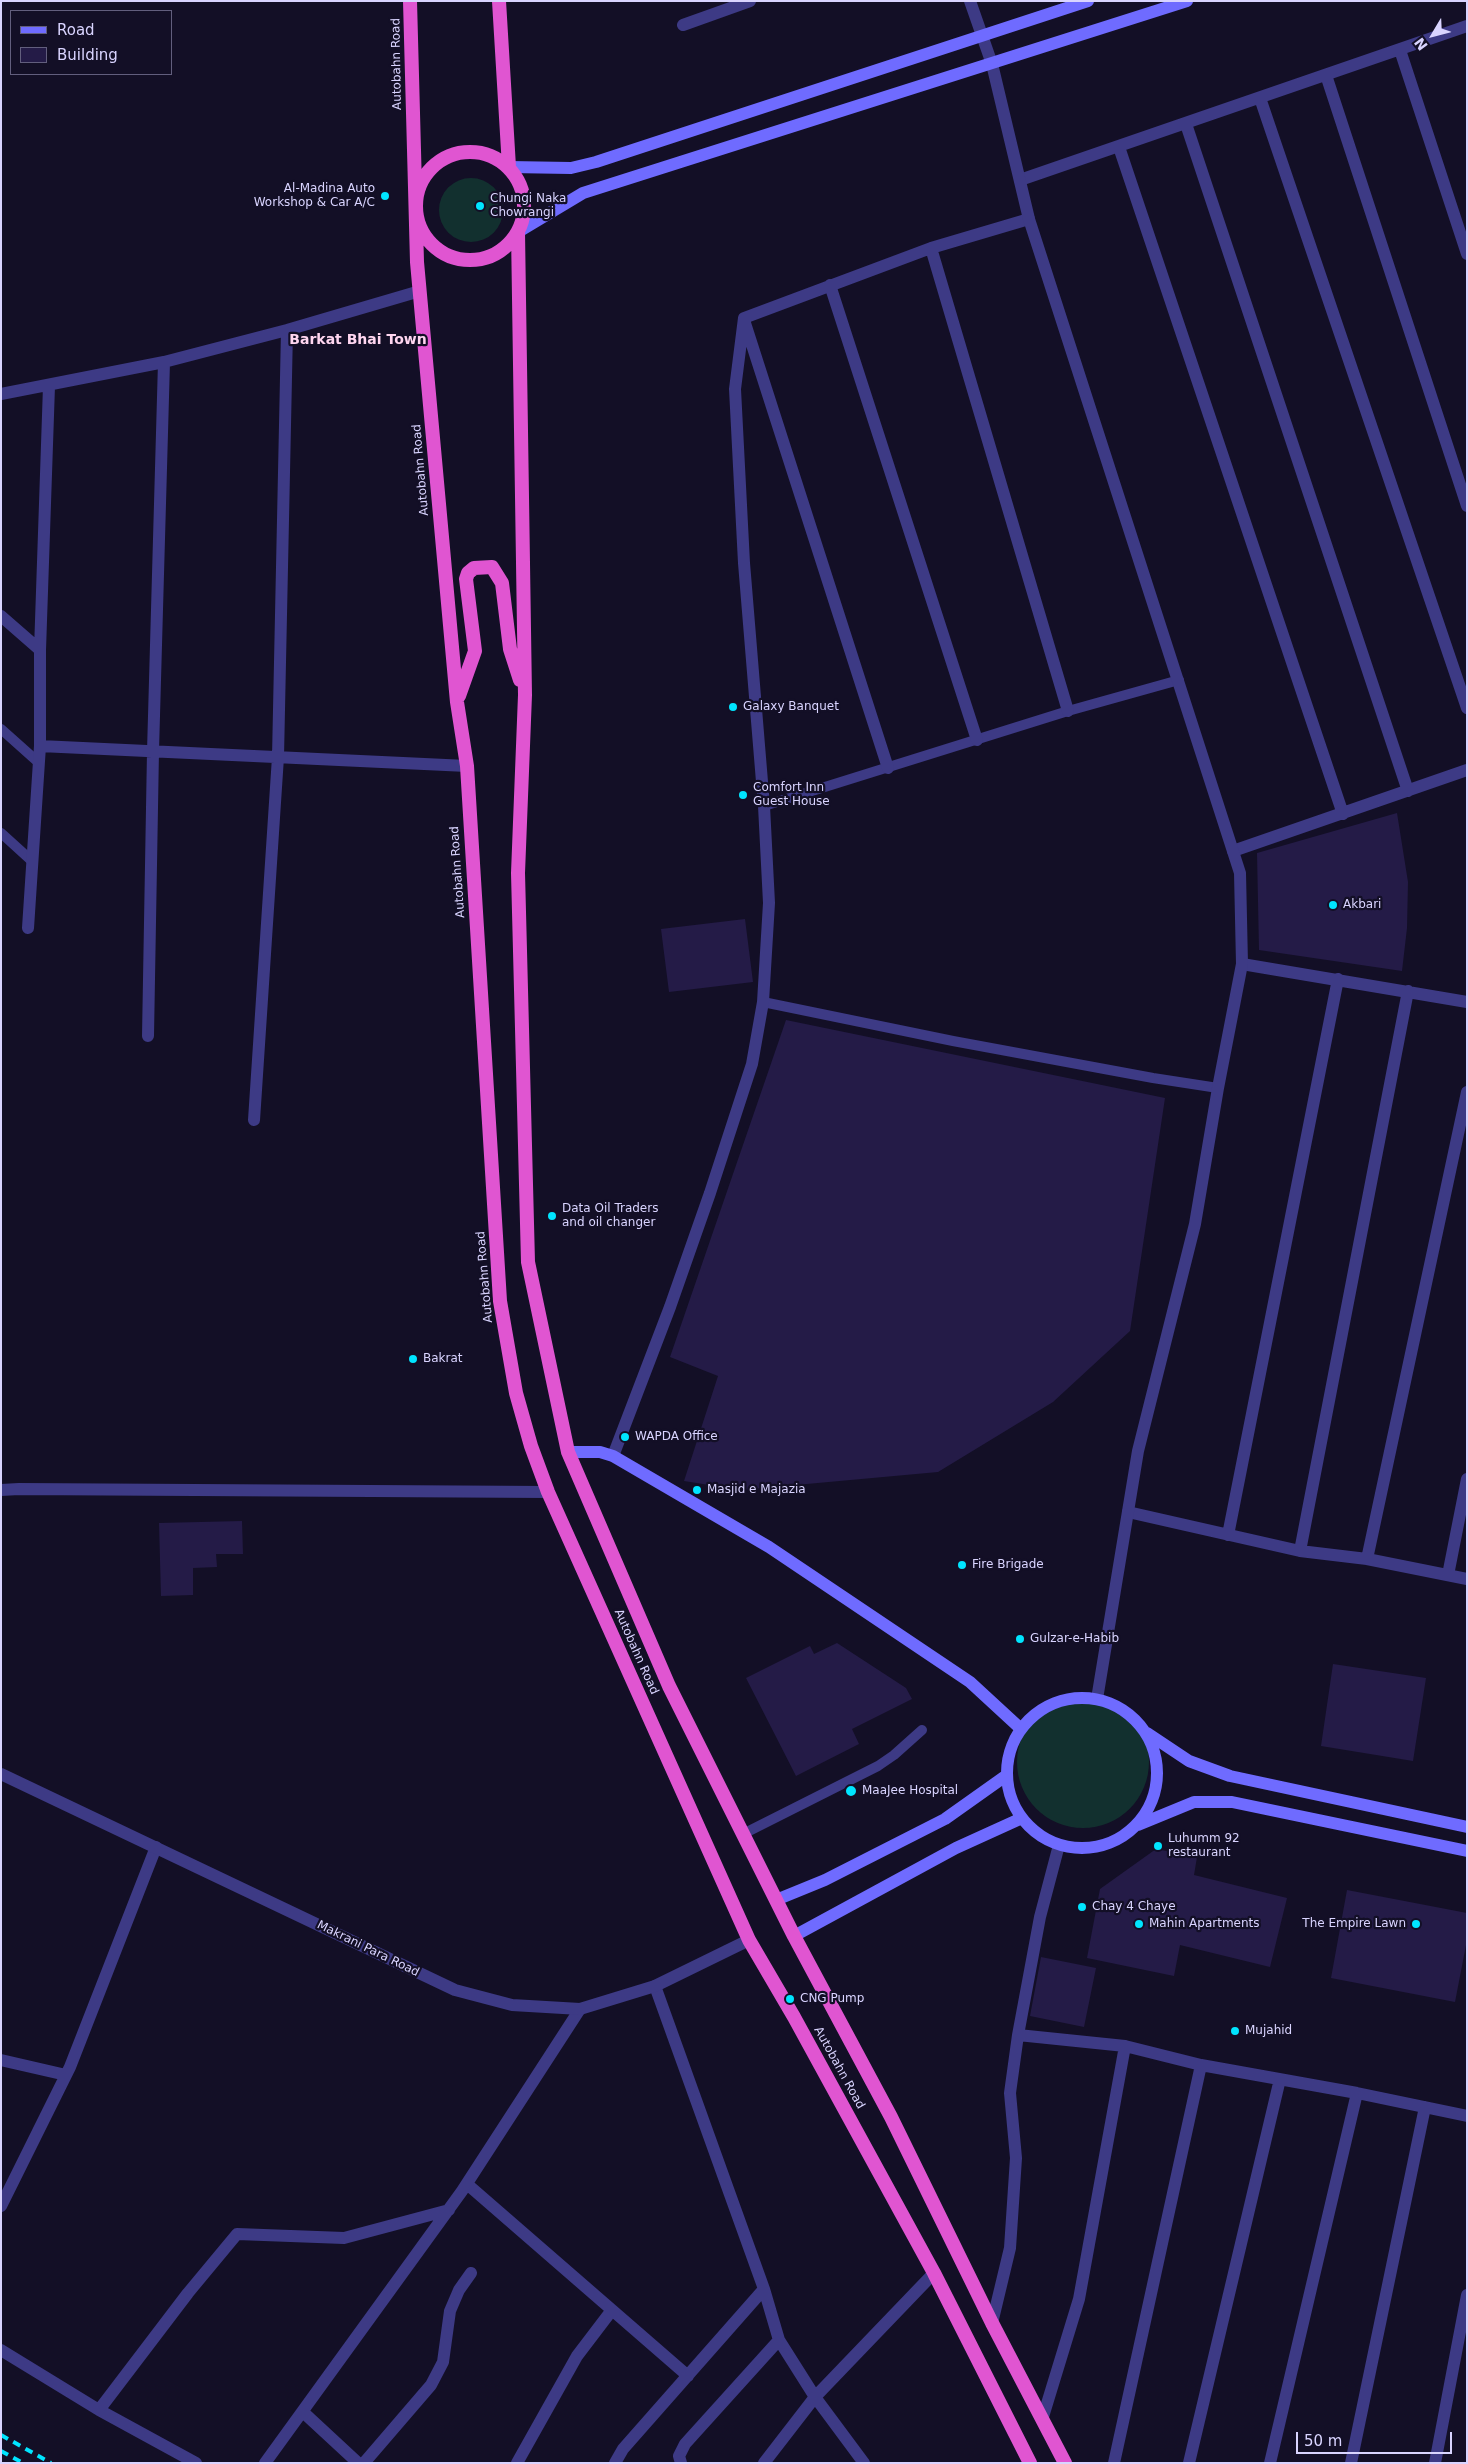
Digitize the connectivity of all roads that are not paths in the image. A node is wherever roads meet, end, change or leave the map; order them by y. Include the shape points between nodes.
1 (410, 1) edge
2 (499, 1) edge
3 (750, 1) edge
4 (970, 1) edge
5 (1088, 1) edge
6 (1187, 1) edge
7 (683, 24) dead end
8 (1467, 26) edge
9 (982, 36) junction
10 (1400, 50) junction
11 (992, 64) junction
12 (1326, 75) junction
13 (1260, 98) junction
14 (1186, 124) junction
15 (1119, 147) junction
16 (509, 167) junction
17 (1020, 180) junction
18 (415, 207) junction
19 (1029, 219) junction
20 (518, 232) junction
21 (931, 248) junction
22 (1467, 254) edge
23 (830, 285) junction
24 (420, 291) junction
25 (744, 318) junction
26 (287, 330) junction
27 (164, 362) junction
28 (49, 386) junction
29 (1, 394) edge
30 (1467, 506) edge
31 (1, 616) edge
32 (40, 650) junction
33 (1179, 680) junction
34 (525, 695) junction
35 (457, 702) junction
36 (1467, 708) edge
37 (1068, 711) junction
38 (1, 729) edge
39 (977, 740) junction
40 (40, 746) junction
41 (153, 751) junction
42 (278, 757) junction
43 (38, 762) junction
44 (467, 766) junction
45 (888, 768) junction
46 (1467, 770) edge
47 (1408, 791) junction
48 (764, 806) junction
49 (1344, 814) junction
50 (1, 833) edge
51 (1233, 851) junction
52 (33, 862) junction
53 (28, 928) dead end
54 (1242, 964) junction
55 (1338, 979) junction
56 (1408, 991) junction
57 (763, 1002) junction
58 (1467, 1002) edge
59 (148, 1036) dead end
60 (1218, 1088) junction
61 (1467, 1092) edge
62 (254, 1120) dead end
63 (568, 1452) junction
64 (613, 1456) junction
65 (1467, 1479) edge
66 (1, 1490) edge
67 (548, 1492) junction
68 (1128, 1512) junction
69 (1228, 1535) junction
70 (1300, 1551) junction
71 (1367, 1559) junction
72 (1448, 1575) junction
73 (1467, 1578) edge
74 (1097, 1699) junction
75 (1021, 1729) junction
76 (922, 1730) dead end
77 (1147, 1733) junction
78 (1, 1774) edge
79 (1007, 1775) junction
80 (1022, 1818) junction
81 (1138, 1825) junction
82 (1467, 1826) edge
83 (743, 1834) junction
84 (1059, 1845) junction
85 (156, 1847) junction
86 (1467, 1851) edge
87 (776, 1900) junction
88 (794, 1936) junction
89 (749, 1940) junction
90 (655, 1986) junction
91 (580, 2009) junction
92 (1018, 2035) junction
93 (1125, 2046) junction
94 (1, 2060) edge
95 (1201, 2065) junction
96 (66, 2075) junction
97 (1280, 2079) junction
98 (1357, 2093) junction
99 (1425, 2107) junction
100 (1467, 2116) edge
101 (467, 2184) junction
102 (1, 2206) edge
103 (449, 2210) junction
104 (934, 2273) junction
105 (471, 2274) dead end
106 (764, 2290) junction
107 (1467, 2295) edge
108 (612, 2310) junction
109 (992, 2323) junction
110 (779, 2340) junction
111 (1, 2350) edge
112 (688, 2376) junction
113 (815, 2397) junction
114 (99, 2410) junction
115 (303, 2412) junction
116 (1042, 2420) junction
117 (196, 2463) edge
118 (265, 2463) edge
119 (358, 2463) edge
120 (364, 2463) edge
121 (517, 2463) edge
122 (615, 2463) edge
123 (681, 2463) edge
124 (764, 2463) edge
125 (864, 2463) edge
126 (1030, 2463) edge
127 (1065, 2463) edge
128 (1114, 2463) edge
129 (1189, 2463) edge
130 (1270, 2463) edge
131 (1351, 2463) edge
132 (1435, 2463) edge

1 - 18 highway, Autobahn Road
2 - 16 highway
3 - 7 street
4 - 9 street
5 - 9 main road
6 - 11 main road
8 - 10 street
9 - 11 street
9 - 16 main road via 584,166
10 - 12 street
10 - 22 street
11 - 17 street
11 - 20 main road via 583,193
12 - 13 street
12 - 30 street
13 - 14 street
13 - 36 street
14 - 15 street
14 - 47 street
15 - 17 street
15 - 49 street
16 - 18 highway via 471,152 453,155 438,162 426,175 418,190
16 - 20 highway via 521,189 523,204
17 - 19 street
18 - 20 highway via 419,225 428,241 441,252 458,259 476,260 493,256
18 - 24 highway, Autobahn Road
19 - 21 street
19 - 33 street
20 - 34 highway, Autobahn Road
21 - 23 street
21 - 37 street
23 - 25 street
23 - 39 street
24 - 26 street
24 - 35 highway, Autobahn Road
25 - 45 street
25 - 48 street via 735,389 744,563
26 - 27 street
26 - 42 street
27 - 28 street
27 - 41 street
28 - 29 street
28 - 32 street
31 - 32 street
32 - 40 street
33 - 37 lane
33 - 51 street
34 - 35 highway via 510,649 502,583 492,567 474,568 466,579 475,652
34 - 63 highway, Autobahn Road via 518,873 528,1262
35 - 44 highway, Autobahn Road
37 - 39 lane
38 - 43 lane
39 - 45 lane
40 - 41 street
40 - 43 street
41 - 42 street
41 - 59 street
42 - 44 street
42 - 62 street
43 - 52 street
44 - 67 highway, Autobahn Road via 500,1301 516,1392
45 - 48 lane
46 - 47 street
47 - 49 street
48 - 57 street via 769,903
49 - 51 street
50 - 52 lane
51 - 54 street via 1240,873
52 - 53 street
54 - 55 street
54 - 60 street
55 - 56 street
55 - 69 street
56 - 58 street
56 - 70 street
57 - 60 lane via 972,1045
57 - 64 street via 752,1064 710,1193
60 - 68 street via 1195,1224 1138,1450
61 - 71 street
63 - 64 main road via 600,1452
63 - 83 highway, Autobahn Road via 669,1686
64 - 75 main road via 769,1547 970,1682
65 - 72 street
66 - 67 street
67 - 89 highway, Autobahn Road
68 - 69 street
68 - 74 street
69 - 70 street
70 - 71 street
71 - 72 street
72 - 73 street
74 - 75 main road via 1076,1698 1054,1703
74 - 77 main road via 1128,1714
75 - 79 main road via 1010,1751
76 - 83 lane via 878,1766
77 - 81 main road via 1156,1756 1158,1781 1152,1805
77 - 82 main road via 1189,1760 1230,1776
78 - 85 street, Makrani Para Road
79 - 80 main road via 1011,1798
79 - 87 main road via 945,1819 825,1880
80 - 84 main road via 1032,1830
80 - 88 main road via 956,1848
81 - 84 main road via 1122,1838 1102,1847 1080,1849
81 - 86 main road via 1194,1802 1232,1802
83 - 87 highway, Autobahn Road
84 - 92 street via 1040,1917
85 - 91 street, Makrani Para Road via 455,1990 512,2005
85 - 96 street
87 - 88 highway, Autobahn Road
88 - 109 highway, Autobahn Road via 890,2117
89 - 90 street, Makrani Para Road
89 - 104 highway, Autobahn Road
90 - 91 street, Makrani Para Road
90 - 106 street
91 - 101 street
92 - 93 street
92 - 109 street via 1010,2093 1016,2158 1010,2248
93 - 95 street
93 - 116 street via 1080,2299
94 - 96 street
95 - 97 street
95 - 128 street
96 - 102 street
97 - 98 street
97 - 129 street
98 - 99 street
98 - 130 street
99 - 100 street
99 - 131 street
101 - 103 street
101 - 108 street
103 - 114 street via 344,2238 238,2234 188,2293
103 - 115 street
104 - 113 street
104 - 126 highway, Autobahn Road
105 - 120 street via 459,2290 450,2311 443,2362 431,2385
106 - 110 street
106 - 112 street
107 - 132 street
108 - 112 street
108 - 121 street via 577,2356
109 - 116 highway, Autobahn Road
110 - 113 street
110 - 123 street via 685,2444 679,2456
111 - 114 street
112 - 122 street via 623,2449
113 - 124 street
113 - 125 street
114 - 117 street
115 - 118 street
115 - 119 street
116 - 127 highway, Autobahn Road

